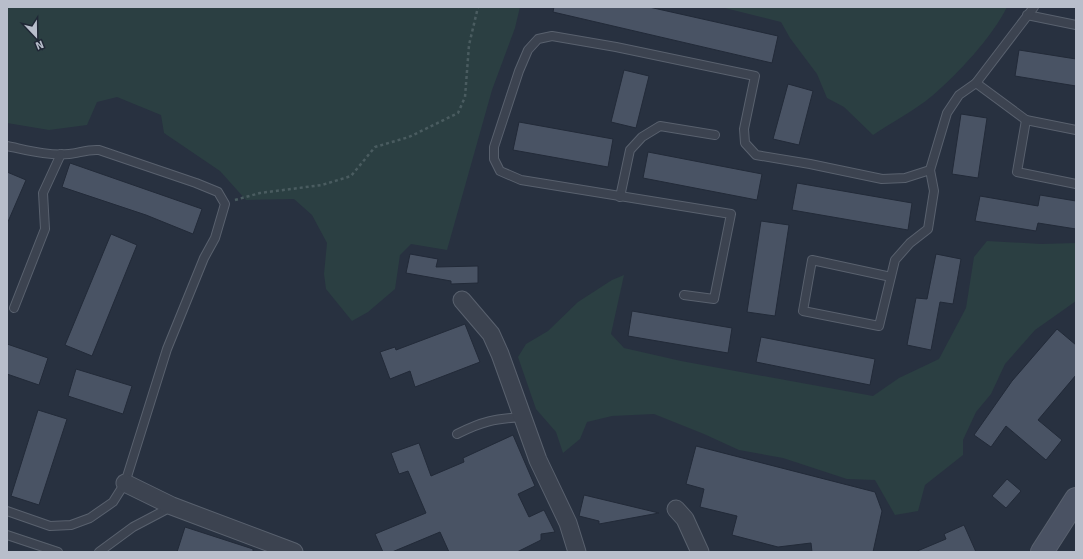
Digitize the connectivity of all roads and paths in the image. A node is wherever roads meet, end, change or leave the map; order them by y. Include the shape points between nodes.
1 (478, 7) edge
2 (1034, 7) edge
3 (1027, 15) junction
4 (1076, 24) edge
5 (976, 82) junction
6 (1026, 120) junction
7 (1076, 130) edge
8 (715, 135) dead end
9 (7, 146) edge
10 (61, 154) junction
11 (930, 170) junction
12 (1076, 184) edge
13 (620, 197) junction
14 (225, 204) junction
15 (891, 277) dead end
16 (684, 295) dead end
17 (462, 300) dead end
18 (14, 308) dead end
19 (523, 417) junction
20 (457, 434) dead end
21 (125, 483) junction
22 (1076, 499) edge
23 (172, 506) junction
24 (676, 509) dead end
25 (7, 511) edge
26 (7, 535) edge
27 (58, 552) edge
28 (98, 552) edge
29 (294, 552) edge
30 (576, 552) edge
31 (700, 552) edge
32 (1042, 552) edge

1 - 14 path via 469,45 465,97 458,113 409,137 374,147 351,176 322,185 260,193
2 - 3 lane
3 - 4 lane
3 - 5 lane
5 - 6 lane
5 - 11 lane via 959,95 947,113
6 - 7 lane
6 - 12 lane via 1017,172
8 - 13 lane via 660,126 642,137 630,150
9 - 10 lane via 44,154
10 - 14 lane via 99,150 218,192
10 - 18 lane via 43,193 45,230
11 - 13 lane via 905,178 882,179 756,155 745,143 744,129 755,76 552,36 538,39 528,50 518,72 494,147 494,159 500,171 521,180
11 - 15 lane via 934,191 928,229 910,243 895,260 879,326 803,311 812,260
13 - 16 lane via 731,214 714,299
14 - 21 lane via 215,238 204,258 167,349
17 - 19 street via 491,334
19 - 20 lane via 494,419 476,424
19 - 30 street via 538,460 568,523
21 - 23 street
21 - 25 lane via 113,502 90,518 71,525 50,526
22 - 32 main road
23 - 28 lane via 133,527
23 - 29 street
24 - 31 street via 685,519
26 - 27 lane

